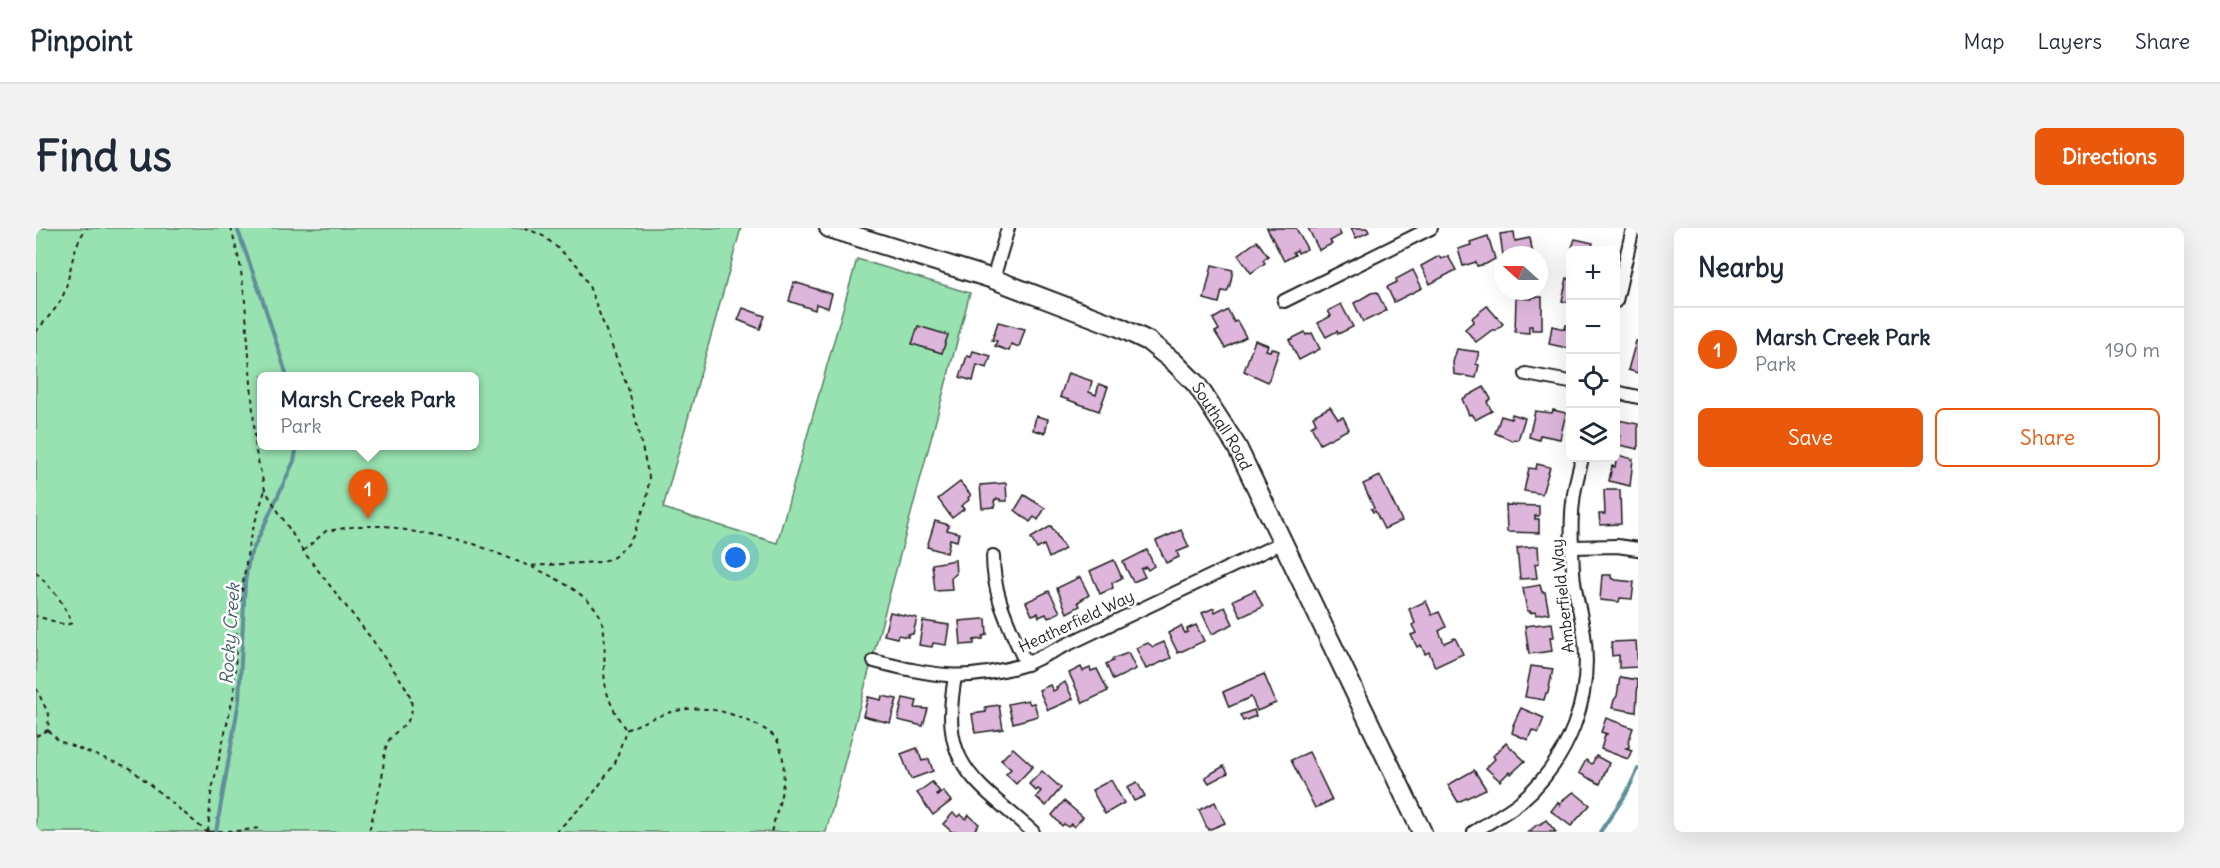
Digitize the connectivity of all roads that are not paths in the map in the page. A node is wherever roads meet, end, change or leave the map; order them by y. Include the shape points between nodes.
1 (829, 228) edge
2 (1008, 228) edge
3 (1431, 228) edge
4 (1633, 228) edge
5 (1413, 232) edge
6 (993, 279) junction
7 (1616, 300) edge
8 (1284, 302) dead end
9 (1526, 374) dead end
10 (1566, 381) edge
11 (1620, 393) edge
12 (1638, 397) edge
13 (1581, 462) edge
14 (1281, 543) junction
15 (1573, 547) junction
16 (1638, 549) edge
17 (993, 556) dead end
18 (874, 661) dead end
19 (1026, 664) junction
20 (955, 677) junction
21 (1032, 832) edge
22 (1422, 832) edge
23 (1474, 832) edge

1 - 6 street, Southall Road
2 - 6 street
3 - 5 street
4 - 7 street
5 - 8 street
6 - 14 street, Southall Road via 1119,327 1148,341 1174,362 1219,416
9 - 10 street
11 - 12 street
13 - 15 street, Amberfield Way via 1573,500
14 - 19 street, Heatherfield Way
14 - 22 street, Southall Road
15 - 16 street
15 - 23 street, Amberfield Way via 1573,573 1585,636 1585,685 1577,722 1562,754 1544,778 1519,802
17 - 19 street via 998,598
18 - 20 street, Heatherfield Way
19 - 20 street, Heatherfield Way
20 - 21 street via 950,712 957,755 965,770

